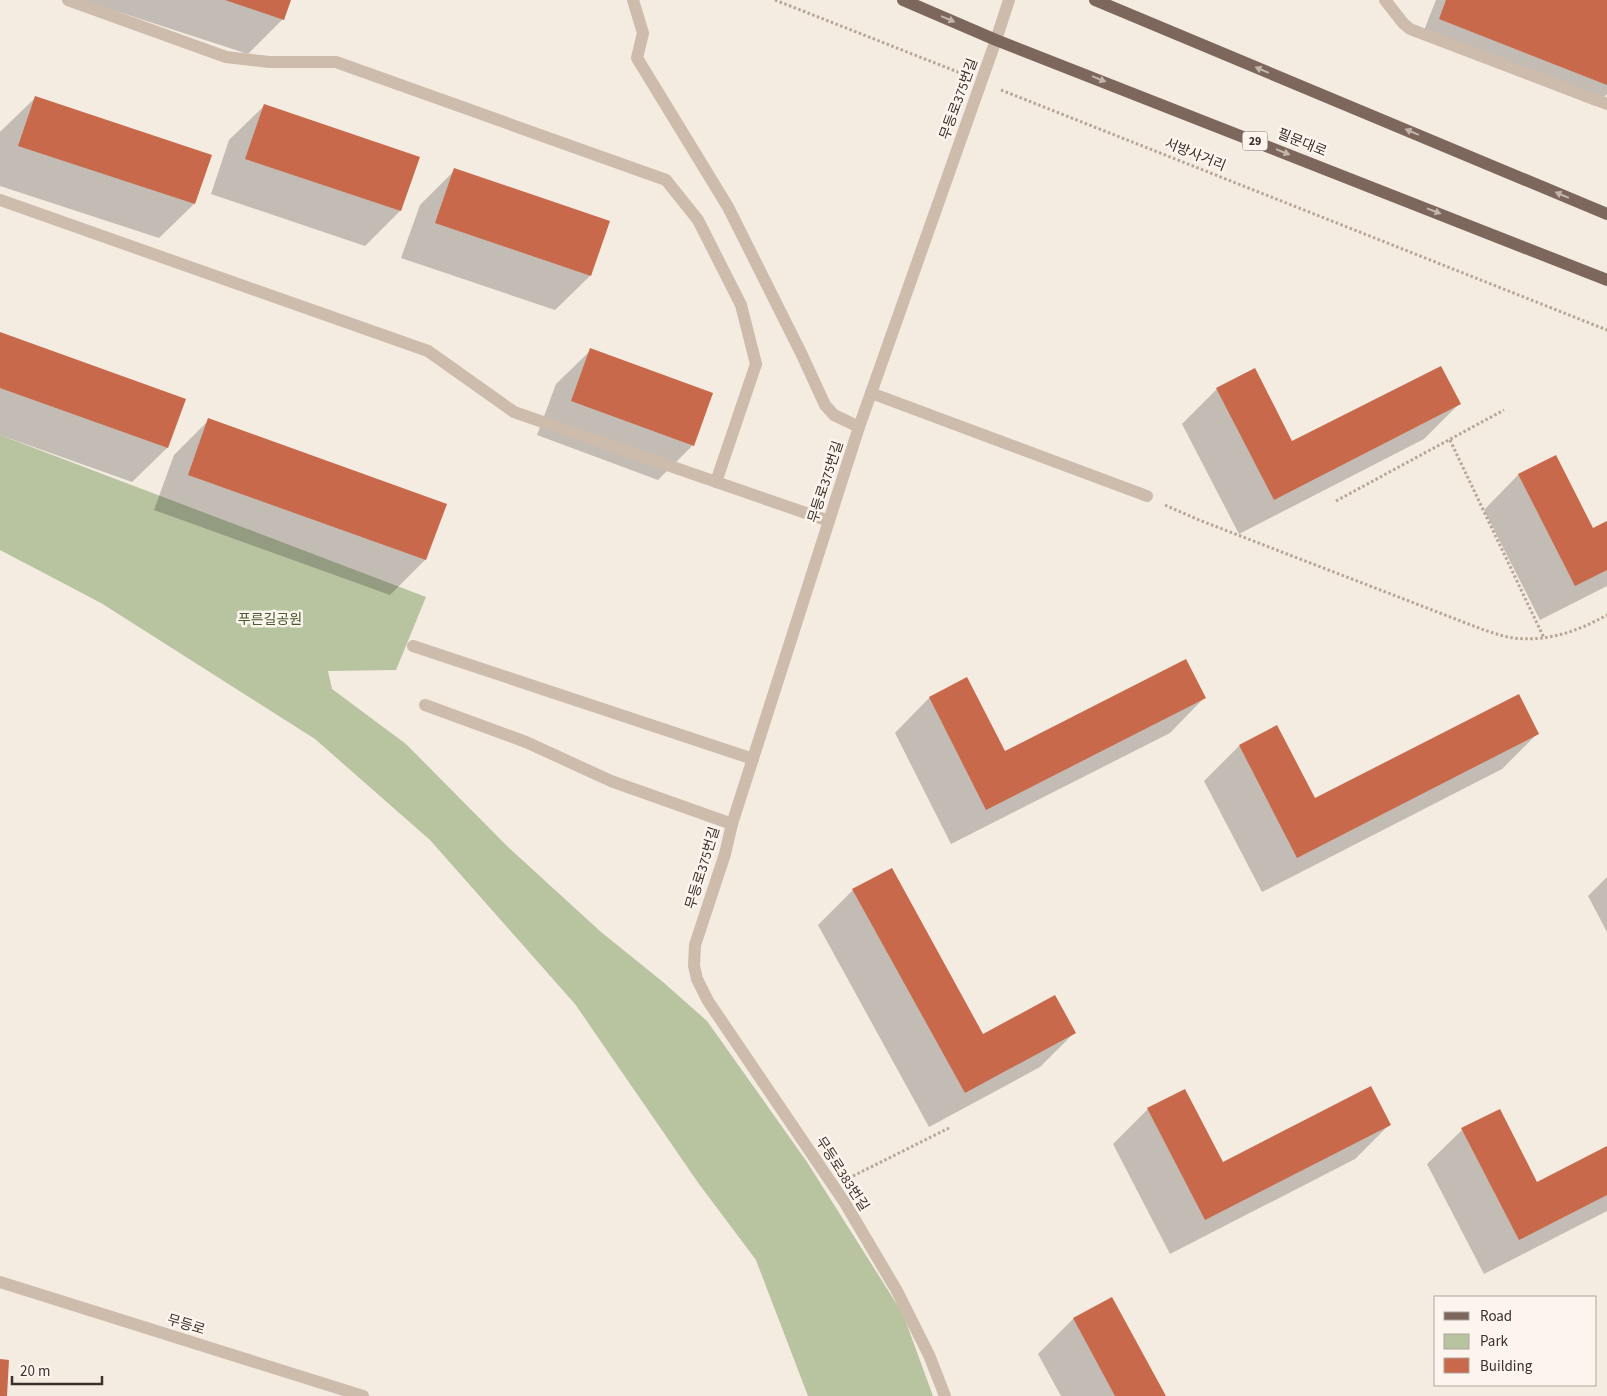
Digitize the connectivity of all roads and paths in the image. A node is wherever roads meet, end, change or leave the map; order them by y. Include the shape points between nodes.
1 (68, 0) edge
2 (633, 0) edge
3 (775, 0) edge
4 (904, 0) edge
5 (1009, 0) edge
6 (1095, 0) edge
7 (1385, 0) edge
8 (996, 40) junction
9 (981, 82) junction
10 (1607, 104) edge
11 (0, 200) edge
12 (1607, 214) edge
13 (1607, 280) edge
14 (1607, 330) edge
15 (871, 393) junction
16 (1504, 410) dead end
17 (859, 427) junction
18 (1450, 440) junction
19 (716, 482) junction
20 (1147, 496) joint
21 (1336, 502) dead end
22 (829, 521) junction
23 (1607, 615) edge
24 (1544, 638) junction
25 (413, 646) dead end
26 (425, 705) dead end
27 (753, 759) junction
28 (732, 824) junction
29 (697, 979) joint
30 (949, 1128) dead end
31 (833, 1186) junction
32 (0, 1282) edge
33 (363, 1396) edge
34 (945, 1396) edge

1 - 19 street via 226,57 269,62 336,62 666,180 698,220 741,305 756,364
2 - 17 street via 643,33 637,58 728,207 825,405 834,415
3 - 9 path, 서방사거리
4 -> 8 main road, 필문대로 / 29
5 - 8 street, 무등로375번길
12 -> 6 main road
7 - 10 street via 1410,29
8 - 9 street, 무등로375번길
8 -> 13 main road, 필문대로 / 29
9 - 14 path, 서방사거리
9 - 15 street, 무등로375번길
11 - 19 street via 428,351 514,412
15 - 17 street, 무등로375번길
15 - 20 street
16 - 18 path
17 - 22 street, 무등로375번길
18 - 21 path
18 - 24 path
19 - 22 street
20 - 24 path via 1199,520 1484,630 1513,638
22 - 27 street, 무등로375번길
23 - 24 path via 1563,635
25 - 27 street
26 - 28 street via 526,742 611,782
27 - 28 street, 무등로375번길
28 - 29 street, 무등로375번길 via 696,945 694,966
29 - 31 street, 무등로383번길 via 708,1002
30 - 31 path
31 - 34 street, 무등로383번길 via 901,1298
32 - 33 street, 무등로

